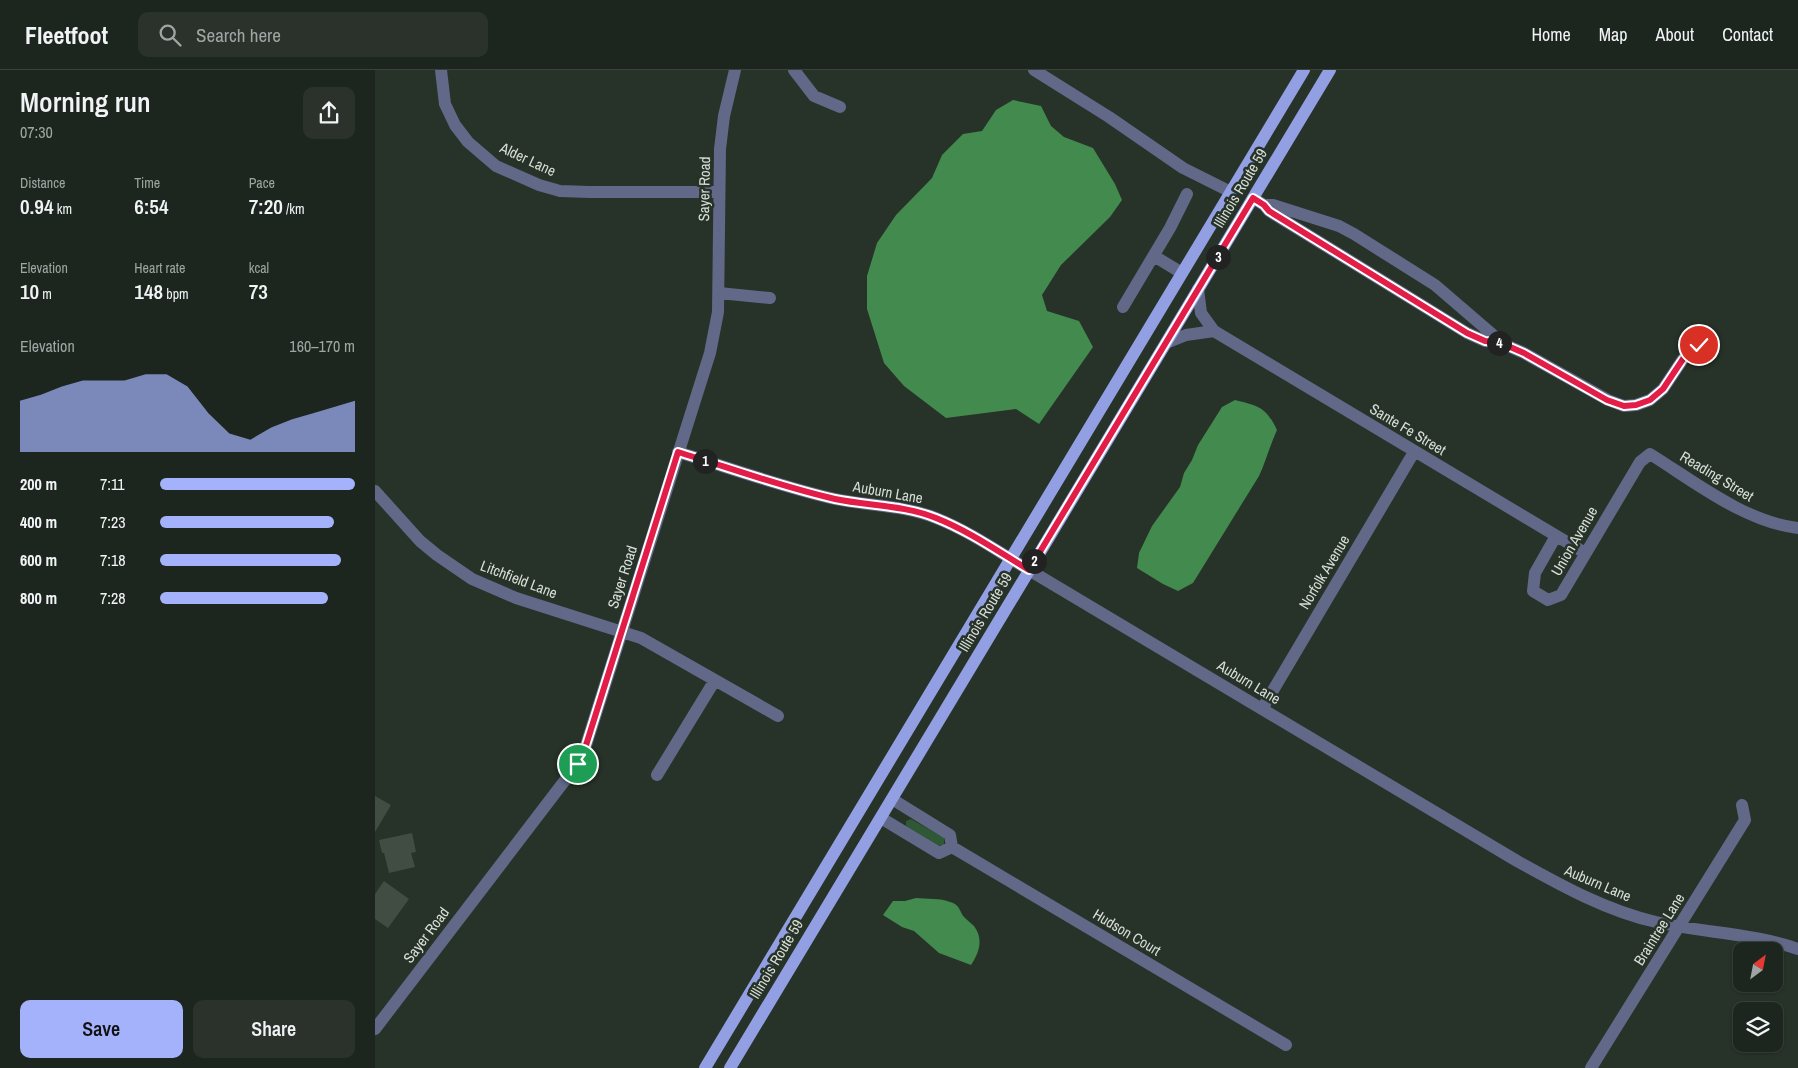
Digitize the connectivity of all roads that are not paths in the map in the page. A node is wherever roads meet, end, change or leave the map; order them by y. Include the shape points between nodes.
1 (441, 70) edge
2 (735, 70) edge
3 (794, 70) edge
4 (1034, 70) edge
5 (1304, 70) edge
6 (1330, 70) edge
7 (840, 107) dead end
8 (719, 192) junction
9 (1231, 192) junction
10 (1187, 194) dead end
11 (1258, 202) junction
12 (1154, 256) junction
13 (1182, 273) junction
14 (1198, 289) junction
15 (719, 293) junction
16 (770, 298) dead end
17 (1123, 307) dead end
18 (1214, 331) junction
19 (1166, 343) junction
20 (1501, 343) junction
21 (1699, 345) dead end
22 (678, 452) junction
23 (1414, 452) junction
24 (1650, 454) joint
25 (375, 491) edge
26 (1798, 528) edge
27 (1556, 536) junction
28 (1585, 553) junction
29 (1011, 559) junction
30 (1029, 570) junction
31 (622, 631) junction
32 (715, 680) junction
33 (1262, 709) junction
34 (778, 716) dead end
35 (657, 775) dead end
36 (892, 799) junction
37 (1742, 805) dead end
38 (881, 818) junction
39 (952, 847) junction
40 (1679, 927) junction
41 (1798, 949) edge
42 (375, 1029) edge
43 (1285, 1045) dead end
44 (705, 1068) edge
45 (730, 1068) edge
46 (1591, 1068) edge

1 - 8 street, Alder Lane via 445,104 461,134 496,166 522,178 570,192
2 - 8 street, Sayer Road via 725,116
3 - 7 street via 814,96
4 - 9 street via 1183,168
5 - 9 main road, Illinois Route 59
6 - 11 main road, Illinois Route 59
8 - 15 street, Sayer Road
9 - 13 main road, Illinois Route 59
10 - 12 street
11 - 14 main road, Illinois Route 59
11 - 20 street via 1467,333 1485,341
11 - 20 street via 1339,226 1354,234 1435,286
12 - 13 street
12 - 17 street
13 - 29 main road, Illinois Route 59
14 - 18 street, Sante Fe Street via 1201,313
14 - 19 main road, Illinois Route 59
15 - 16 street
15 - 22 street, Sayer Road via 709,353
18 - 19 street via 1186,334
18 - 23 street, Sante Fe Street
19 - 30 main road, Illinois Route 59
20 - 21 street via 1624,406 1650,400 1663,389 1683,359
22 - 29 street, Auburn Lane via 801,490 925,514
22 - 31 street, Sayer Road
23 - 27 street, Sante Fe Street
23 - 33 street, Norfolk Avenue
24 - 26 street, Reading Street via 1742,511
24 - 28 street, Union Avenue via 1640,462
25 - 31 street, Litchfield Lane via 420,541 472,579 516,598
27 - 28 street, Sante Fe Street
27 - 28 street, Union Avenue via 1535,573 1533,591 1548,600 1561,595
29 - 30 street, Auburn Lane
29 - 44 main road, Illinois Route 59
30 - 33 street, Auburn Lane
30 - 36 main road, Illinois Route 59
31 - 32 street, Litchfield Lane via 641,638
31 - 42 street, Sayer Road via 582,758
32 - 34 street, Litchfield Lane
32 - 35 street
33 - 40 street, Auburn Lane via 1547,878 1609,907
36 - 38 main road, Illinois Route 59
36 - 39 street, Hudson Court via 950,835
37 - 40 street, Braintree Lane via 1745,820
38 - 39 street via 939,853
38 - 45 main road, Illinois Route 59
39 - 43 street, Hudson Court
40 - 41 street, Auburn Lane via 1750,936
40 - 46 street, Braintree Lane

